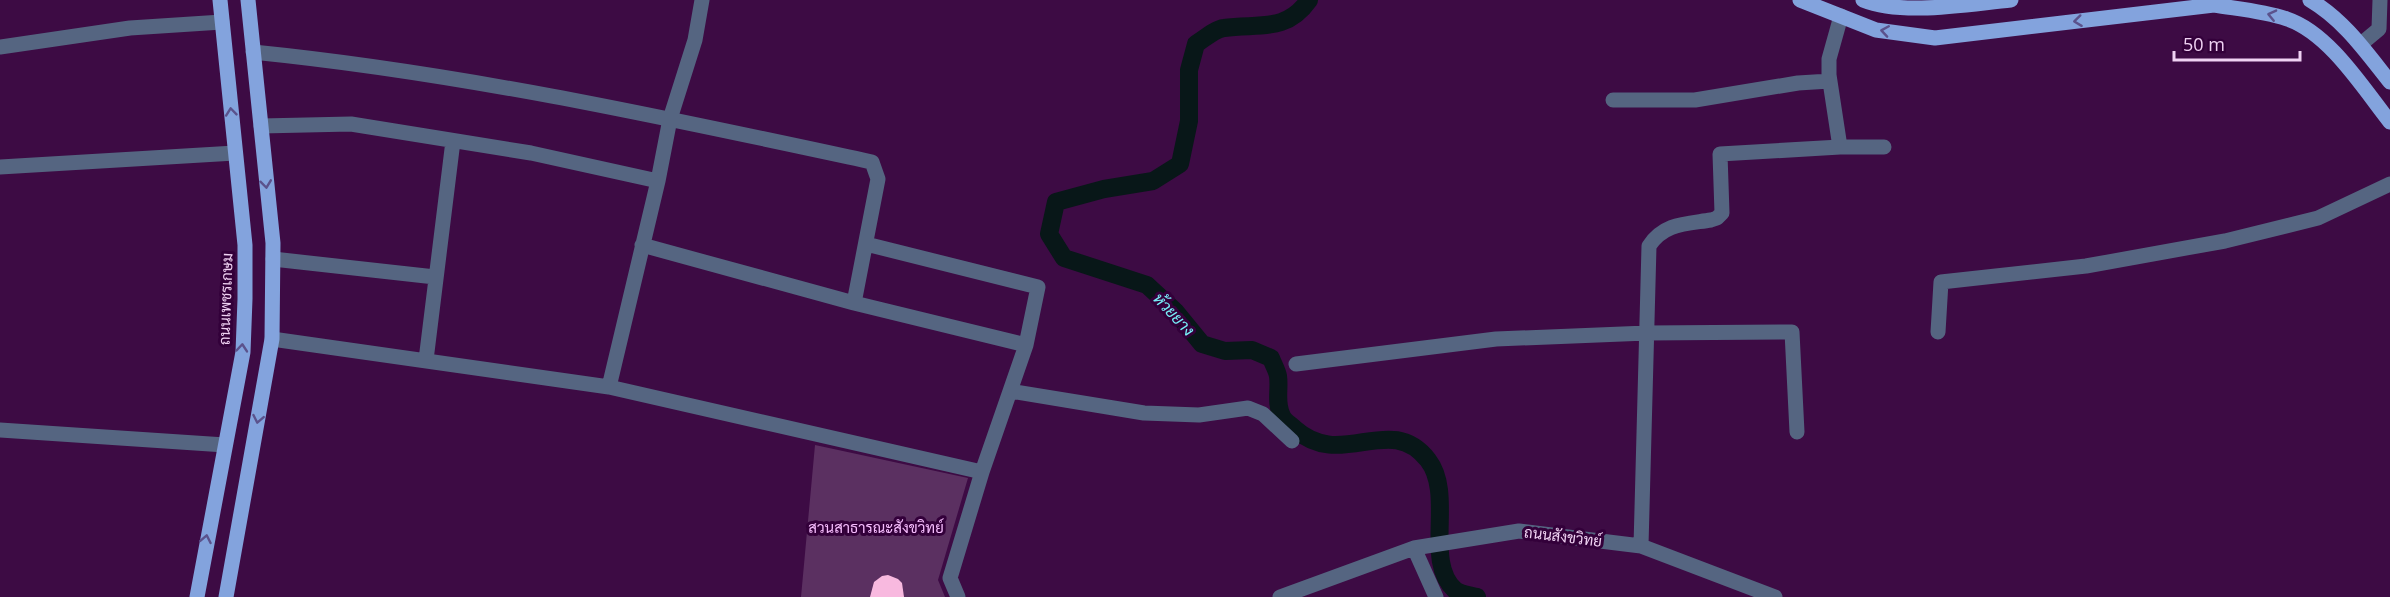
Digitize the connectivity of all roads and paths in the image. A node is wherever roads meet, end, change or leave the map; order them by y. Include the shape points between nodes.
1 (220, 0) edge
2 (248, 0) edge
3 (702, 0) edge
4 (1800, 0) edge
5 (1863, 0) edge
6 (2011, 0) edge
7 (2310, 0) edge
8 (2380, 0) edge
9 (1926, 4) edge
10 (1841, 16) junction
11 (222, 22) junction
12 (2361, 44) junction
13 (0, 47) edge
14 (253, 52) junction
15 (2343, 63) junction
16 (1830, 81) junction
17 (2390, 82) edge
18 (1613, 100) dead end
19 (670, 119) junction
20 (2390, 122) edge
21 (261, 126) junction
22 (453, 141) junction
23 (1840, 147) junction
24 (1884, 147) dead end
25 (235, 153) junction
26 (0, 168) edge
27 (658, 181) junction
28 (2390, 184) edge
29 (866, 244) junction
30 (642, 245) junction
31 (273, 259) junction
32 (435, 277) junction
33 (854, 303) junction
34 (1938, 332) dead end
35 (1647, 333) junction
36 (272, 339) junction
37 (1026, 345) junction
38 (426, 360) junction
39 (1296, 364) dead end
40 (609, 387) junction
41 (1010, 391) junction
42 (0, 430) edge
43 (1797, 432) dead end
44 (1292, 441) dead end
45 (225, 445) junction
46 (982, 472) junction
47 (1641, 546) junction
48 (1414, 548) junction
49 (197, 597) edge
50 (226, 597) edge
51 (958, 597) edge
52 (1280, 597) edge
53 (1437, 597) edge
54 (1775, 597) edge

1 - 11 main road, ถนนเพชรเกษม
2 - 14 main road
3 - 19 street via 695,40
4 - 10 main road
5 - 9 main road via 1875,5
6 - 9 main road
7 - 12 main road via 2327,10
8 - 12 street via 2379,29
15 -> 10 main road via 2315,34 2288,19 2214,5 1935,38 1876,30
10 - 16 street via 1829,59
11 - 13 street via 130,28
25 -> 11 main road, ถนนเพชรเกษม
12 - 15 main road
12 - 17 main road
14 - 19 street via 432,76
14 - 21 main road
15 - 20 main road
16 - 18 street via 1695,100
16 - 23 street
19 - 27 street
19 - 29 street via 872,162 878,179
21 - 22 street via 351,124
21 -> 31 main road
22 - 27 street via 531,153
22 - 32 street
23 - 24 street
23 - 35 street via 1720,154 1722,213 1711,220 1672,226 1655,236 1649,246
25 - 26 street
45 -> 25 main road, ถนนเพชรเกษม via 243,352 245,299 245,245
27 - 30 street
28 - 34 street via 2318,218 2225,241 2086,266 1941,282
29 - 33 street
29 - 37 street via 1038,287
30 - 33 street
30 - 40 street
31 - 32 street
31 - 36 main road
32 - 38 street
33 - 37 street
35 - 39 street via 1496,339
35 - 43 street via 1792,332
35 - 47 street
36 - 38 street
36 -> 50 main road
37 - 41 street
38 - 40 street
40 - 46 street
41 - 44 street via 1144,413 1199,415 1248,408 1263,414
41 - 46 street
42 - 45 street
49 -> 45 main road, ถนนเพชรเกษม
46 - 51 street via 950,578
47 - 48 street, ถนนสังขวิทย์ via 1519,531
47 - 54 street, ถนนสังขวิทย์
48 - 52 street, ถนนสังขวิทย์
48 - 53 street

